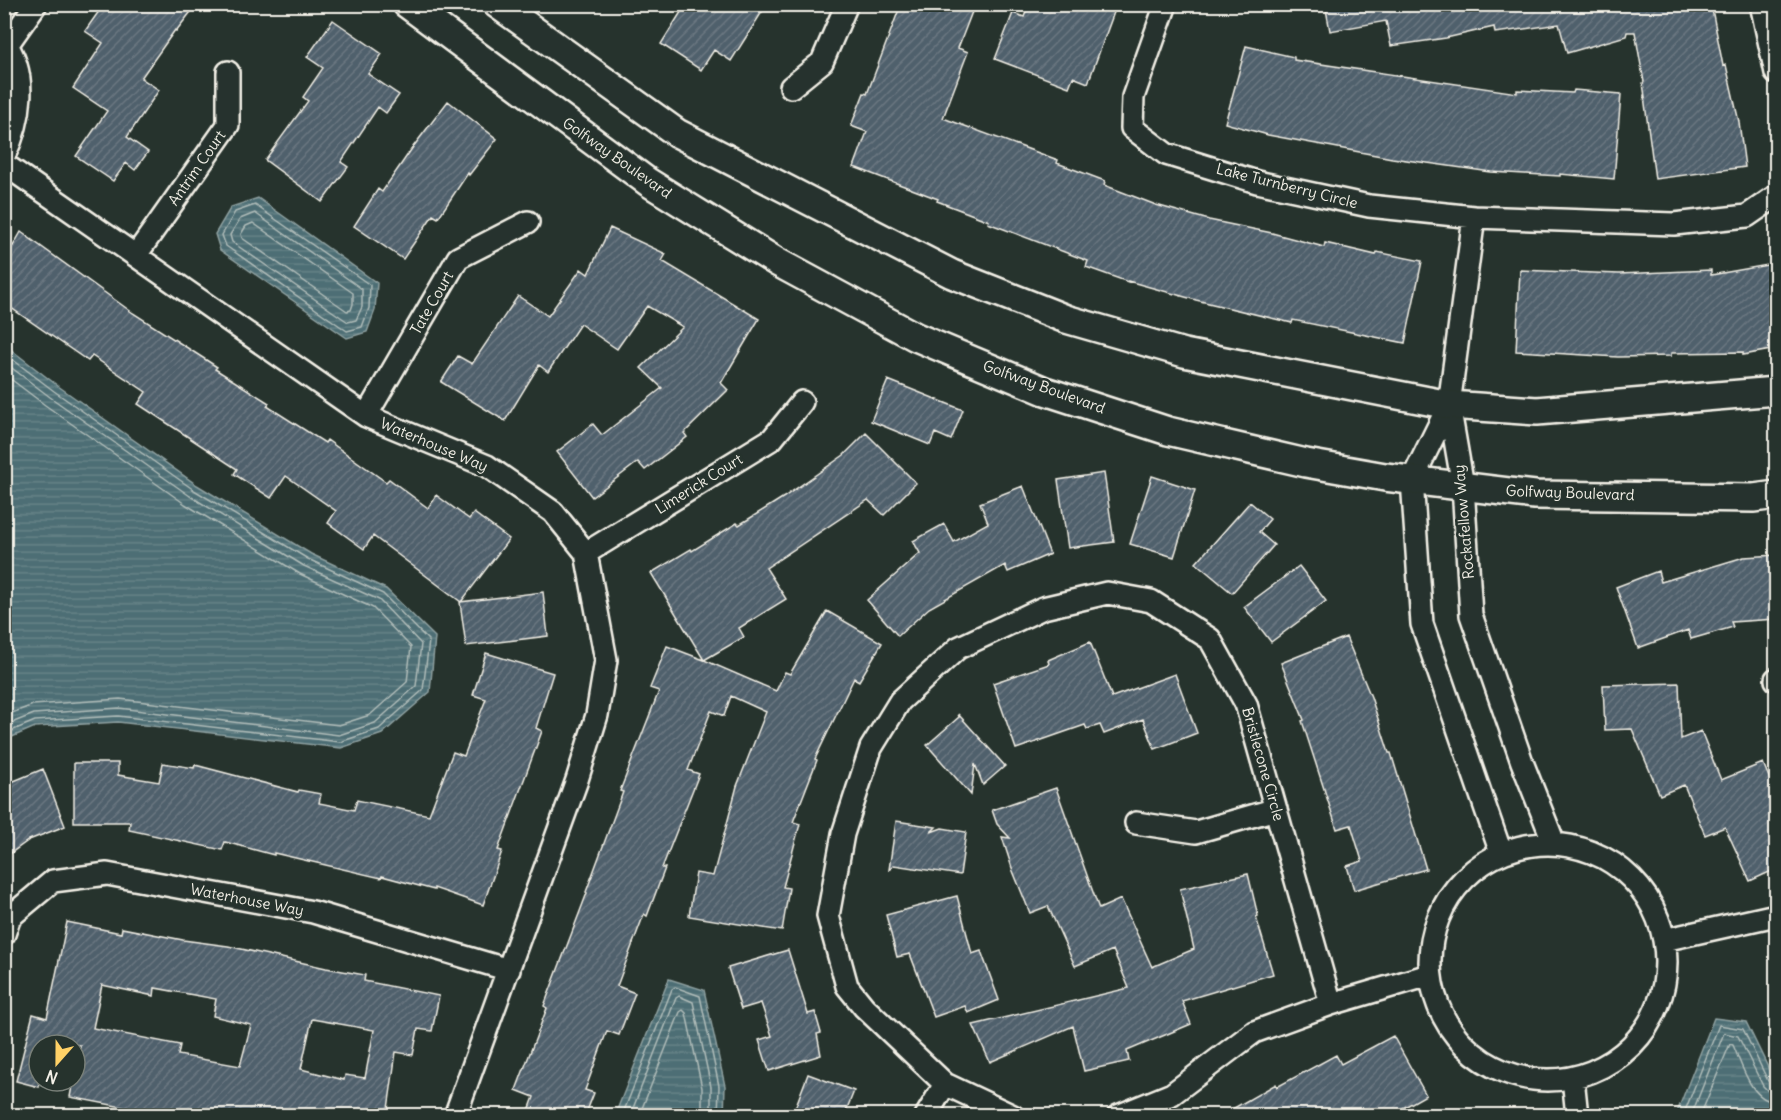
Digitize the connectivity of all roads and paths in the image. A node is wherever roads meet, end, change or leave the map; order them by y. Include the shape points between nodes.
1 (36, 4) edge
2 (407, 4) edge
3 (497, 4) edge
4 (847, 4) edge
5 (1166, 4) edge
6 (1761, 4) edge
7 (6, 43) edge
8 (228, 72) dead end
9 (1776, 73) edge
10 (791, 87) dead end
11 (4, 156) edge
12 (4, 164) edge
13 (1776, 196) edge
14 (1474, 217) junction
15 (528, 222) dead end
16 (136, 255) junction
17 (1776, 391) edge
18 (802, 402) dead end
19 (1449, 405) junction
20 (366, 416) junction
21 (1412, 480) junction
22 (1463, 486) junction
23 (1776, 495) edge
24 (586, 553) junction
25 (1276, 809) junction
26 (1136, 823) dead end
27 (1554, 843) junction
28 (1501, 853) junction
29 (1776, 915) edge
30 (4, 934) edge
31 (1668, 939) junction
32 (509, 970) junction
33 (1429, 975) junction
34 (1331, 1004) junction
35 (1573, 1078) junction
36 (945, 1084) junction
37 (455, 1116) edge
38 (926, 1116) edge
39 (1013, 1116) edge
40 (1118, 1116) edge
41 (1577, 1116) edge

1 - 7 street
2 - 21 street, Golfway Boulevard via 648,182 777,262 916,337 1045,391 1168,431 1306,463
3 - 19 street via 677,134 952,274 1066,319 1184,353
4 - 10 street via 822,62
5 - 14 street, Lake Turnberry Circle via 1133,97 1132,128 1166,154 1257,182 1370,206
6 - 9 street
7 - 11 street via 19,74 21,106 14,138
8 - 16 street, Antrim Court via 228,125
12 - 16 street, Waterhouse Way
13 - 14 street, Lake Turnberry Circle via 1748,216 1674,224
14 - 19 street
15 - 20 street, Tate Court via 458,258
16 - 20 street, Waterhouse Way
17 - 19 street via 1537,411
18 - 24 street, Limerick Court via 772,439
19 - 21 street
19 - 22 street, Rockafellow Way
20 - 24 street, Waterhouse Way via 487,466 553,512
21 - 22 street, Golfway Boulevard
21 - 28 street via 1422,624
22 - 23 street, Golfway Boulevard via 1535,495
22 - 27 street, Rockafellow Way via 1471,615
24 - 32 street, Waterhouse Way via 606,660 597,715
25 - 26 street via 1196,832
25 - 34 street, Bristlecone Circle
25 - 36 street, Bristlecone Circle via 1246,704 1210,639 1151,601 1107,593 1043,608 958,648 900,701 871,748 843,834 828,916 847,986
27 - 28 street
27 - 31 street via 1587,850 1617,866 1642,890
28 - 33 street via 1469,872 1450,894 1436,919 1429,946
29 - 31 street
30 - 32 street, Waterhouse Way via 10,916 53,881 107,874 313,912
31 - 35 street via 1665,986 1653,1018 1632,1046 1605,1067
32 - 37 street, Waterhouse Way
33 - 34 street
33 - 35 street via 1437,1007 1454,1036 1478,1059 1508,1074 1540,1081
34 - 40 street via 1254,1032 1172,1095
35 - 41 street
36 - 38 street
36 - 39 street, Bristlecone Circle

